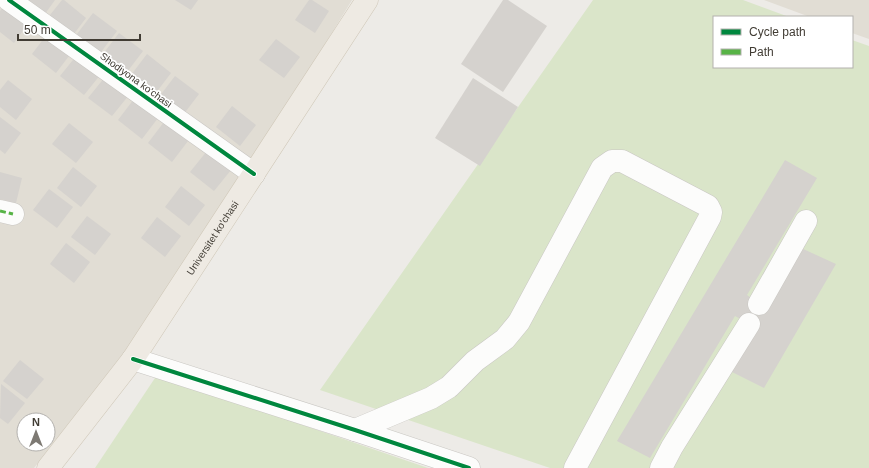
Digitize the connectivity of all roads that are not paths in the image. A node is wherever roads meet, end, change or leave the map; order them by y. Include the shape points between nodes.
1 (9, 0) edge
2 (367, 0) edge
3 (254, 174) junction
4 (806, 222) dead end
5 (759, 304) dead end
6 (749, 324) dead end
7 (133, 359) junction
8 (355, 430) junction
9 (48, 468) edge
10 (469, 468) edge
11 (575, 468) edge
12 (661, 468) edge

1 - 3 street, Shodiyona ko'chasi
2 - 3 main road, Universitet ko'chasi
3 - 7 main road, Universitet ko'chasi
4 - 5 street
6 - 12 street
7 - 8 street
7 - 9 main road, Universitet ko'chasi
8 - 10 street
8 - 11 street via 431,398 449,387 476,360 505,339 519,322 602,168 612,161 622,161 708,206 711,212

